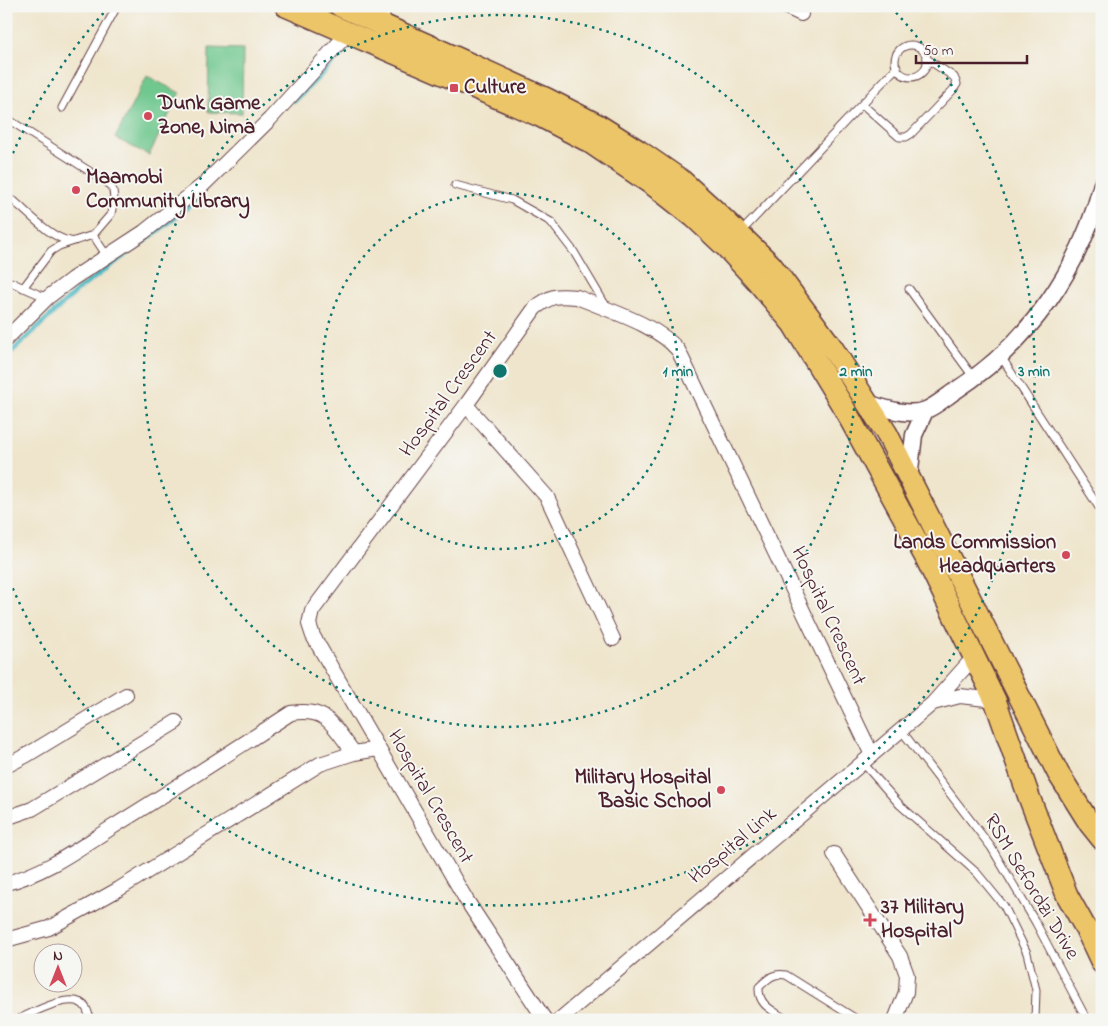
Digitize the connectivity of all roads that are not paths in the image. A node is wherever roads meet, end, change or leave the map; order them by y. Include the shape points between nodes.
1 (116, 6) edge
2 (286, 6) edge
3 (340, 6) edge
4 (784, 6) edge
5 (382, 14) edge
6 (801, 14) dead end
7 (348, 34) junction
8 (927, 59) junction
9 (897, 67) junction
10 (862, 104) junction
11 (62, 108) dead end
12 (6, 118) edge
13 (1102, 184) edge
14 (454, 185) dead end
15 (14, 201) dead end
16 (93, 234) junction
17 (739, 234) junction
18 (73, 241) junction
19 (107, 256) junction
20 (6, 280) edge
21 (23, 288) junction
22 (909, 289) dead end
23 (47, 298) junction
24 (608, 310) junction
25 (6, 339) edge
26 (1000, 355) junction
27 (974, 379) junction
28 (867, 403) junction
29 (466, 405) junction
30 (925, 411) junction
31 (909, 478) junction
32 (1102, 512) edge
33 (613, 639) dead end
34 (975, 656) junction
35 (126, 694) dead end
36 (995, 700) junction
37 (933, 703) junction
38 (176, 722) dead end
39 (901, 730) junction
40 (378, 749) junction
41 (354, 752) junction
42 (868, 759) junction
43 (6, 766) edge
44 (6, 818) edge
45 (1102, 839) edge
46 (834, 854) dead end
47 (6, 883) edge
48 (6, 940) edge
49 (1102, 963) edge
50 (17, 1020) edge
51 (90, 1020) edge
52 (545, 1020) edge
53 (559, 1020) edge
54 (786, 1020) edge
55 (858, 1020) edge
56 (895, 1020) edge
57 (1035, 1020) edge
58 (1087, 1020) edge

1 - 11 lane
2 - 7 main road
3 - 5 main road
4 - 6 street
5 - 17 main road via 598,125 681,180
7 - 19 street via 270,119 203,185 144,232
7 - 34 main road via 540,116 588,141 656,187 725,246 793,324 844,408
8 - 9 lane via 924,70 914,76 903,74
8 - 9 lane via 917,46 906,46 898,53
8 - 10 lane via 954,77 957,84 911,134 899,137
9 - 10 lane
10 - 17 lane
12 - 16 lane via 108,183 114,199 111,214
13 - 26 street via 1067,274 1025,332
14 - 24 lane via 512,200 551,222 574,252
15 - 18 lane via 49,230 64,240
16 - 18 lane
16 - 19 lane
17 - 28 main road via 776,272 831,346
18 - 21 lane via 51,251
19 - 23 street
20 - 21 lane
21 - 23 lane
22 - 27 lane
23 - 25 street
24 - 29 street, Hospital Crescent via 577,298 548,298 535,308
24 - 42 street, Hospital Crescent via 656,330 670,339 678,350
26 - 27 street
26 - 32 lane
27 - 30 street
28 - 30 street via 893,412
28 - 31 main road
29 - 33 street via 547,497
29 - 40 street, Hospital Crescent via 312,611 309,624 313,636
30 - 31 street via 914,435
31 - 45 main road via 1058,773
34 - 36 main road
34 - 37 street, Hospital Link
35 - 43 street via 28,756
36 - 37 street, Hospital Link via 960,696
36 - 49 main road via 1067,895
37 - 39 street, Hospital Link
38 - 44 street via 32,809
39 - 42 street, Hospital Link
39 - 58 lane, RSM Sefordzi Drive via 992,847
40 - 41 street
40 - 52 street, Hospital Crescent via 467,900
41 - 47 street via 326,717 315,712 291,713 59,860 20,880
41 - 48 street via 320,764 119,889 49,928
42 - 53 street, Hospital Link
42 - 57 lane via 900,805 977,873 1004,906 1027,953 1036,990
46 - 56 street via 900,956 907,975 906,992
50 - 51 lane via 66,1000 76,1000 86,1008
54 - 55 lane via 762,1002 759,994 759,987 778,974 786,975

